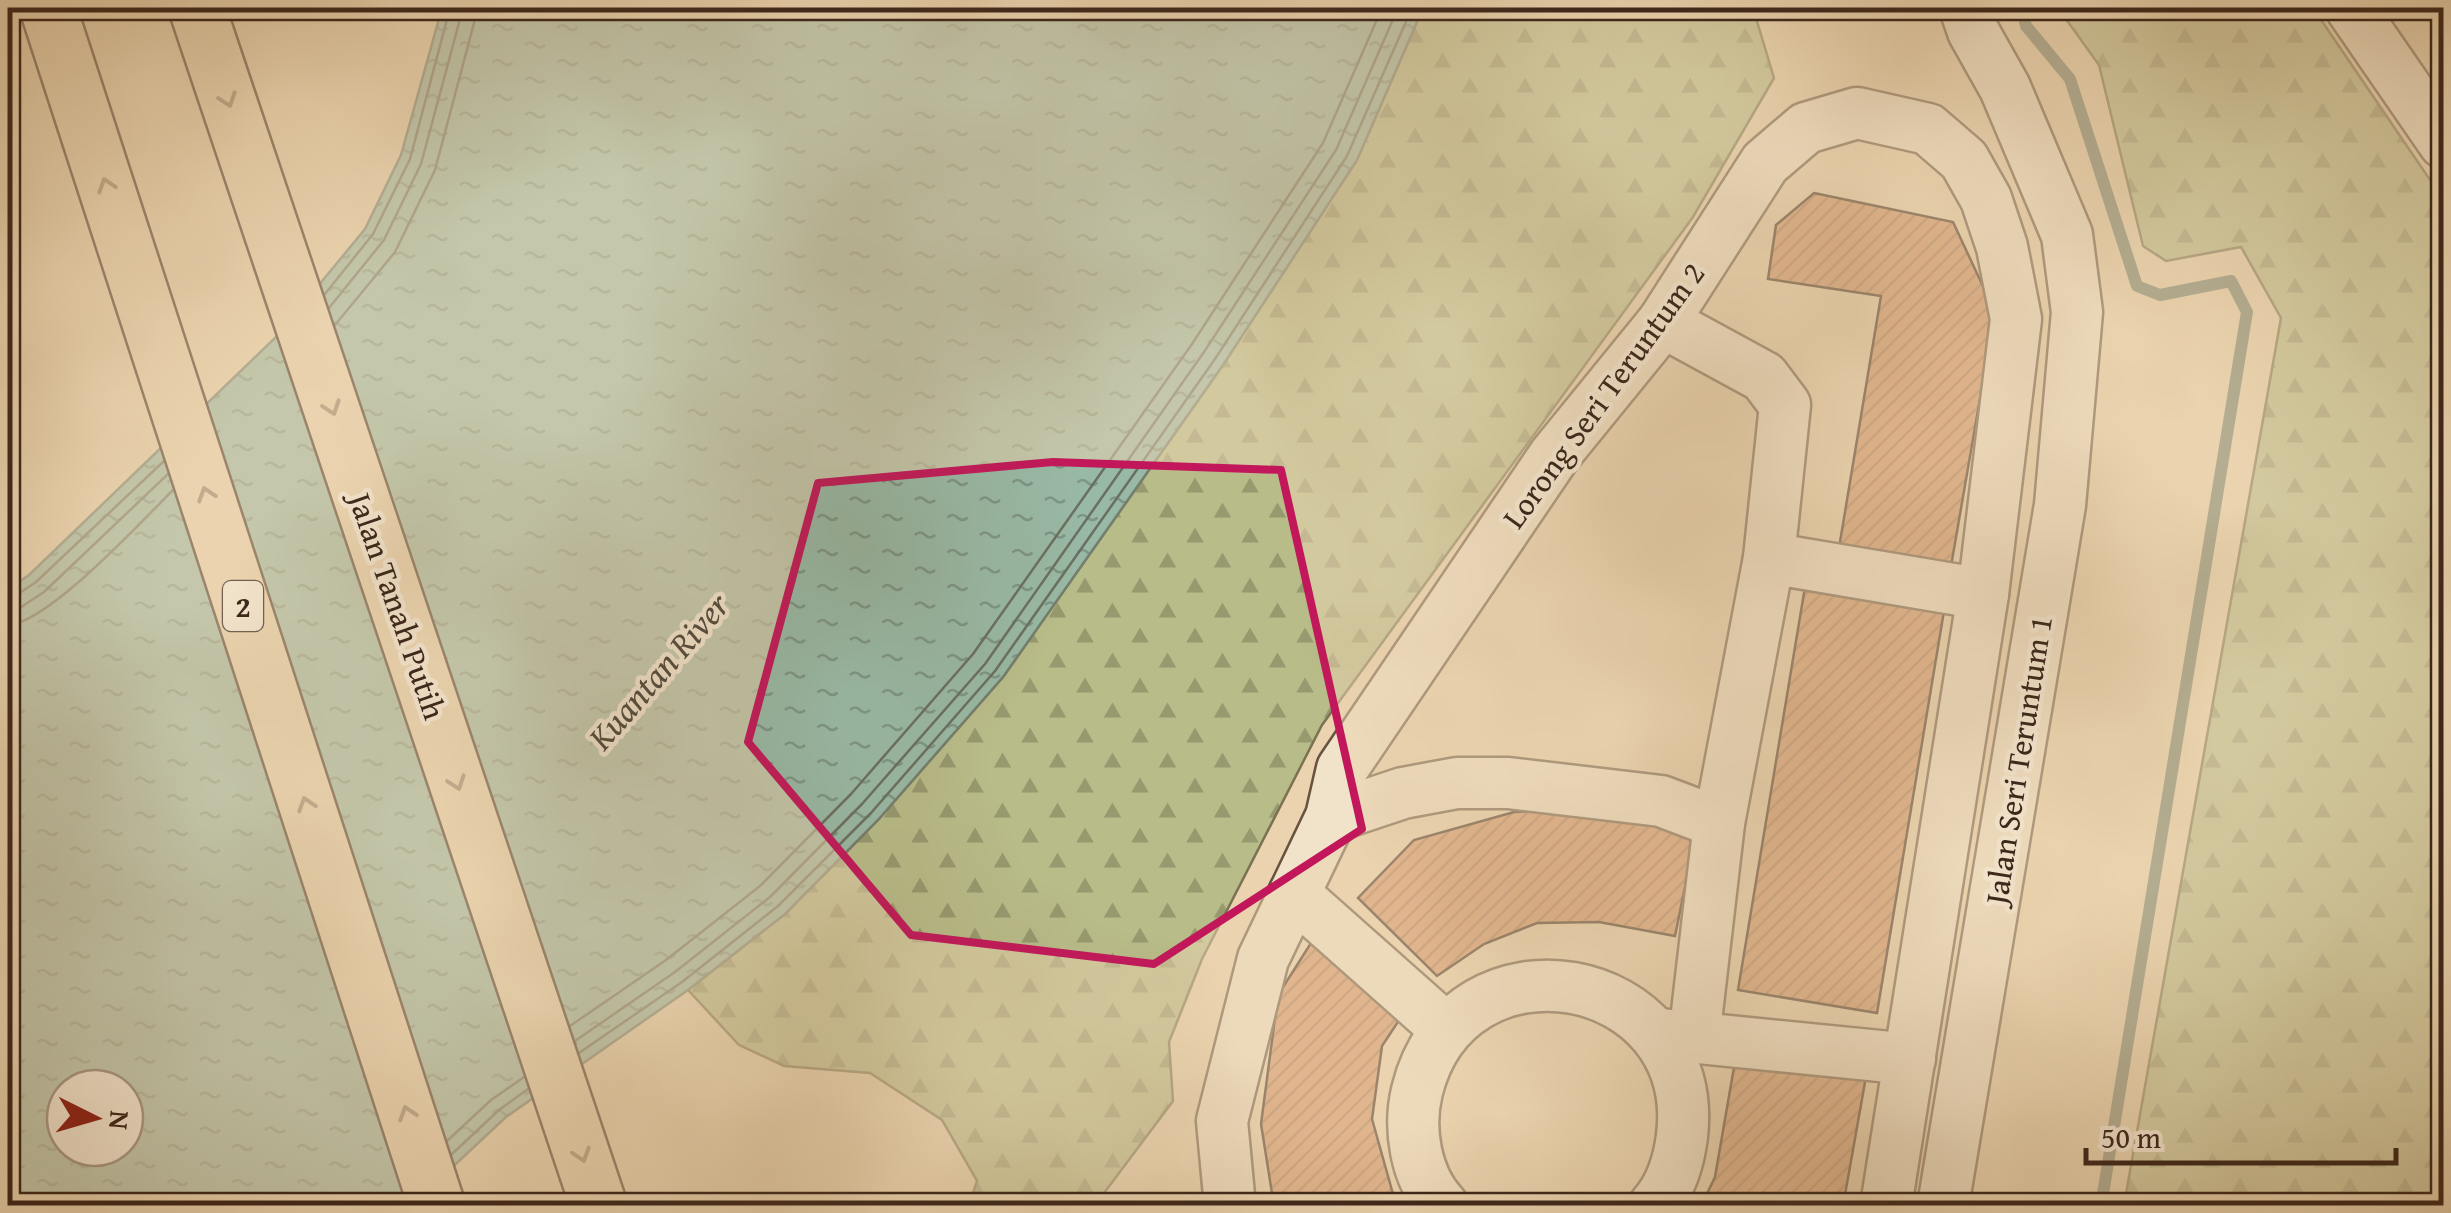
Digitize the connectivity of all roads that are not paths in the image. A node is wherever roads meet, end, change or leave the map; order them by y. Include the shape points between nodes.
1 (48, 8) edge
2 (197, 8) edge
3 (1965, 8) edge
4 (2351, 8) edge
5 (2444, 142) edge
6 (1664, 322) junction
7 (1769, 558) junction
8 (1984, 594) junction
9 (1331, 817) junction
10 (1719, 823) junction
11 (1294, 894) junction
12 (1446, 1029) junction
13 (1674, 1036) junction
14 (1910, 1058) junction
15 (437, 1206) edge
16 (598, 1206) edge
17 (1230, 1206) edge
18 (1443, 1206) edge
19 (1654, 1206) edge
20 (1886, 1206) edge
21 (1944, 1206) edge

15 -> 1 highway, 2
2 -> 16 highway, Jalan Tanah Putih
3 - 21 street, Jalan Seri Teruntum 1 via 2067,235 2077,312 2060,505
4 - 5 street
6 - 7 street via 1764,377 1786,406
6 - 8 street, Lorong Seri Teruntum 2 via 1765,163 1806,128 1857,113 1928,129 1964,160 1986,199 2016,318
6 - 9 street, Lorong Seri Teruntum 2 via 1554,456 1399,682 1342,769
7 - 8 street
7 - 10 street
8 - 14 street, Lorong Seri Teruntum 2
9 - 10 street via 1403,792 1508,783 1661,801
9 - 11 street, Lorong Seri Teruntum 2
10 - 13 street
11 - 12 street
11 - 17 street, Lorong Seri Teruntum 2 via 1263,959 1222,1120
12 - 13 street via 1476,1004 1512,988 1551,983 1590,989
12 - 18 street via 1423,1068 1412,1112 1417,1158
13 - 14 street
13 - 19 street via 1685,1114 1680,1157
14 - 20 street, Lorong Seri Teruntum 2

